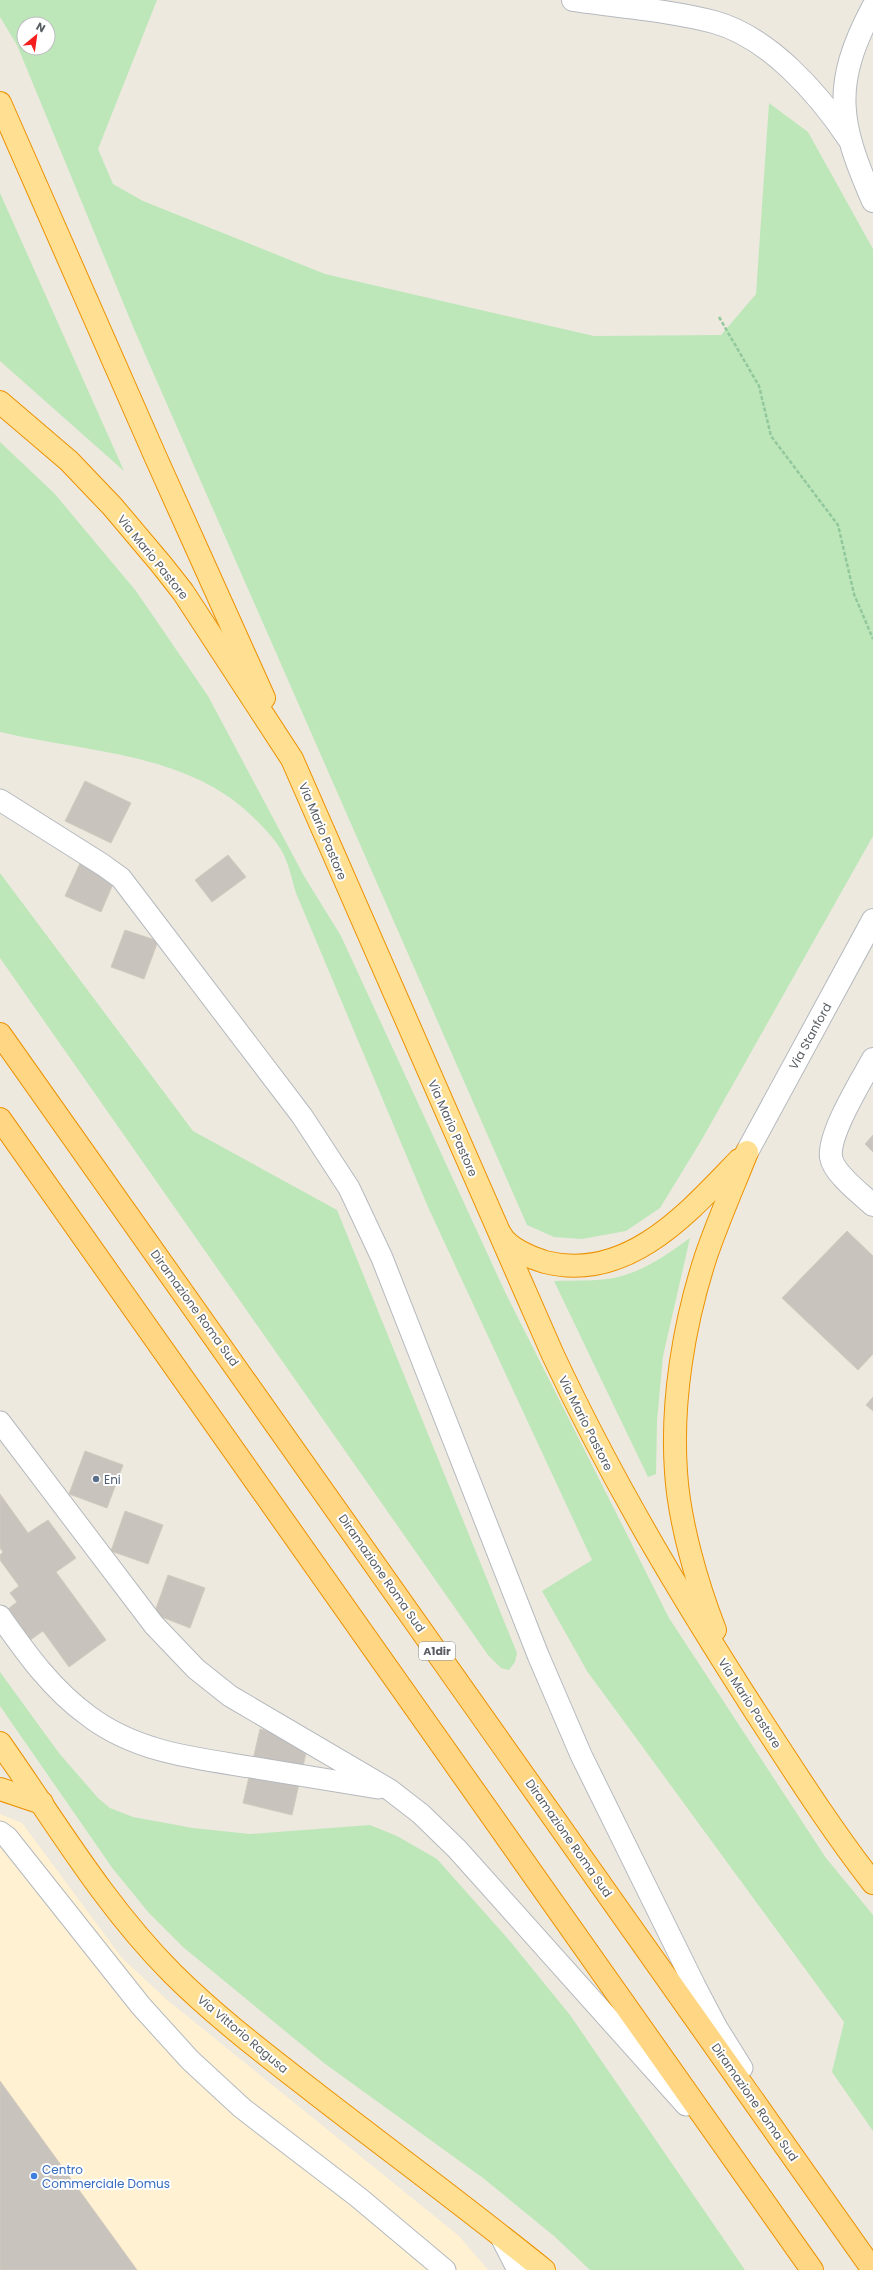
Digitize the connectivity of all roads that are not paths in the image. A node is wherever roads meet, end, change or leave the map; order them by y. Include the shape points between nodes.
1 (573, 0) edge
2 (873, 7) edge
3 (0, 103) edge
4 (849, 139) junction
5 (873, 201) edge
6 (0, 402) edge
7 (292, 759) junction
8 (0, 800) edge
9 (873, 920) edge
10 (0, 1034) edge
11 (873, 1059) edge
12 (0, 1119) edge
13 (747, 1152) junction
14 (478, 1187) junction
15 (873, 1206) edge
16 (0, 1422) edge
17 (0, 1616) edge
18 (739, 1686) junction
19 (0, 1743) edge
20 (0, 1789) edge
21 (390, 1790) junction
22 (42, 1803) junction
23 (0, 1832) edge
24 (873, 1883) edge
25 (728, 2151) junction
26 (832, 2210) junction
27 (501, 2237) junction
28 (445, 2270) edge
29 (518, 2270) edge
30 (544, 2270) edge
31 (812, 2270) edge
32 (873, 2270) edge

1 - 4 street via 684,17 715,23 735,31 764,48 794,73 818,97
2 - 4 street via 858,40 845,81 844,112
3 - 7 highway
4 - 5 street
6 - 7 highway, Via Mario Pastore via 69,461 112,506 161,564 183,592
7 - 14 highway, Via Mario Pastore
8 - 26 lane via 104,864 121,878 302,1116 349,1188 382,1258 538,1655 581,1755 717,2028
9 - 13 street, Via Stanford
10 - 26 highway, Diramazione Roma Sud / A1dir
11 - 15 street via 840,1122 831,1158 843,1177
12 - 25 highway
13 - 14 highway via 699,1201 654,1239 622,1257 586,1266 547,1263 518,1250 502,1238
13 - 18 highway via 715,1230 692,1303 683,1348 675,1434 678,1491 699,1587
14 - 18 highway, Via Mario Pastore via 595,1443 664,1565
16 - 21 lane via 154,1625 196,1669 249,1708
17 - 21 lane via 53,1685 89,1717 127,1739 169,1753
18 - 24 highway, Via Mario Pastore via 837,1837
19 - 22 highway, Via Vittorio Ragusa
20 - 22 highway
21 - 25 lane via 421,1814 457,1849
22 - 27 highway, Via Vittorio Ragusa via 122,1917 173,1973 266,2054
23 - 28 lane via 7,1837 141,2006 190,2060 242,2108 358,2197
25 - 31 highway
26 - 32 highway, Diramazione Roma Sud / A1dir
27 - 29 lane
27 - 30 highway, Via Vittorio Ragusa

